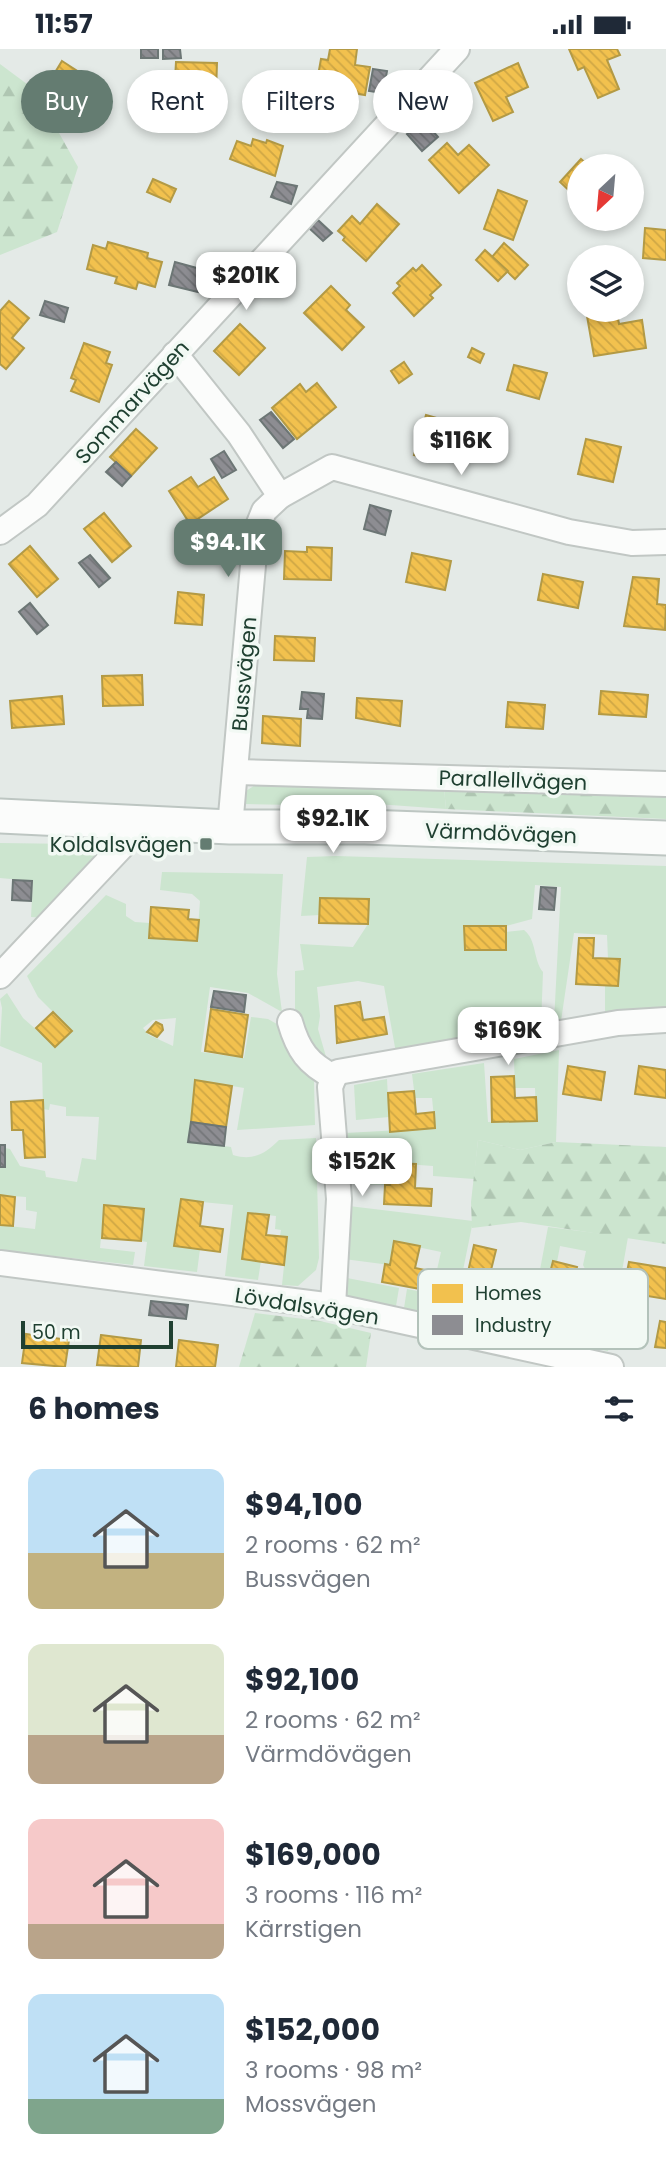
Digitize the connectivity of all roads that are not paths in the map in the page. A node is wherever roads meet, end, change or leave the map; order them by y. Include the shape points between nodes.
1 (457, 49) edge
2 (175, 354) junction
3 (280, 496) junction
4 (0, 532) edge
5 (666, 542) edge
6 (235, 772) junction
7 (666, 784) edge
8 (0, 816) edge
9 (144, 823) junction
10 (230, 827) junction
11 (666, 838) edge
12 (0, 976) edge
13 (666, 1020) edge
14 (290, 1021) dead end
15 (334, 1077) junction
16 (0, 1263) edge
17 (333, 1306) junction
18 (418, 1325) edge
19 (529, 1349) edge
20 (611, 1367) edge

1 - 2 street, Sommarvägen
2 - 3 street via 239,434
2 - 4 street, Sommarvägen via 37,505
3 - 5 street via 332,467 569,532 632,543
3 - 6 street, Bussvägen via 264,511 256,531
6 - 7 street, Parallellvägen
6 - 10 street, Bussvägen
8 - 9 main road, Värmdövägen
9 - 10 main road, Värmdövägen
9 - 12 street
10 - 11 main road, Värmdövägen
13 - 15 street via 618,1023 338,1072
14 - 15 street via 306,1060
15 - 17 street via 330,1087 340,1199
16 - 17 street, Lövdalsvägen
17 - 18 street, Lövdalsvägen
19 - 20 street, Lövdalsvägen

